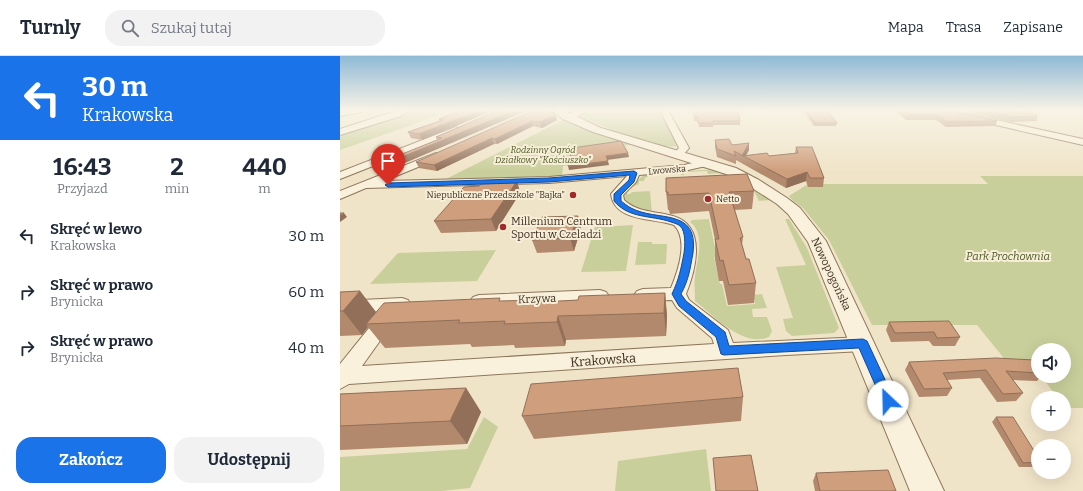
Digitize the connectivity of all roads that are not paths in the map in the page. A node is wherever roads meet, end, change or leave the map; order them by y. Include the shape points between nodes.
1 (455, 130) edge
2 (598, 130) edge
3 (675, 130) edge
4 (1030, 130) edge
5 (1083, 142) edge
6 (442, 153) edge
7 (678, 154) junction
8 (706, 163) junction
9 (634, 173) junction
10 (340, 176) edge
11 (388, 180) junction
12 (340, 195) edge
13 (676, 294) junction
14 (461, 302) edge
15 (421, 304) edge
16 (398, 305) junction
17 (340, 307) edge
18 (863, 344) junction
19 (724, 351) junction
20 (342, 378) edge
21 (927, 491) edge

1 - 10 street
2 - 7 street, Nowopogońska
3 - 7 street via 684,148
4 - 5 street
6 - 11 street
7 - 8 street, Nowopogońska
8 - 9 street, Lwowska
8 - 18 street, Nowopogońska via 731,171 754,183 794,211 817,241
9 - 11 street, Lwowska via 549,180
9 - 13 street via 632,180 617,194 618,201 634,212 677,221 686,230 689,246 684,279
11 - 12 street, Lwowska via 364,185
13 - 14 street, Krzywa
13 - 19 street via 683,304 722,335
15 - 16 street
16 - 17 street
16 - 20 street
18 - 19 street, Krakowska
18 - 21 street, Nowopogońska
19 - 20 street, Krakowska

